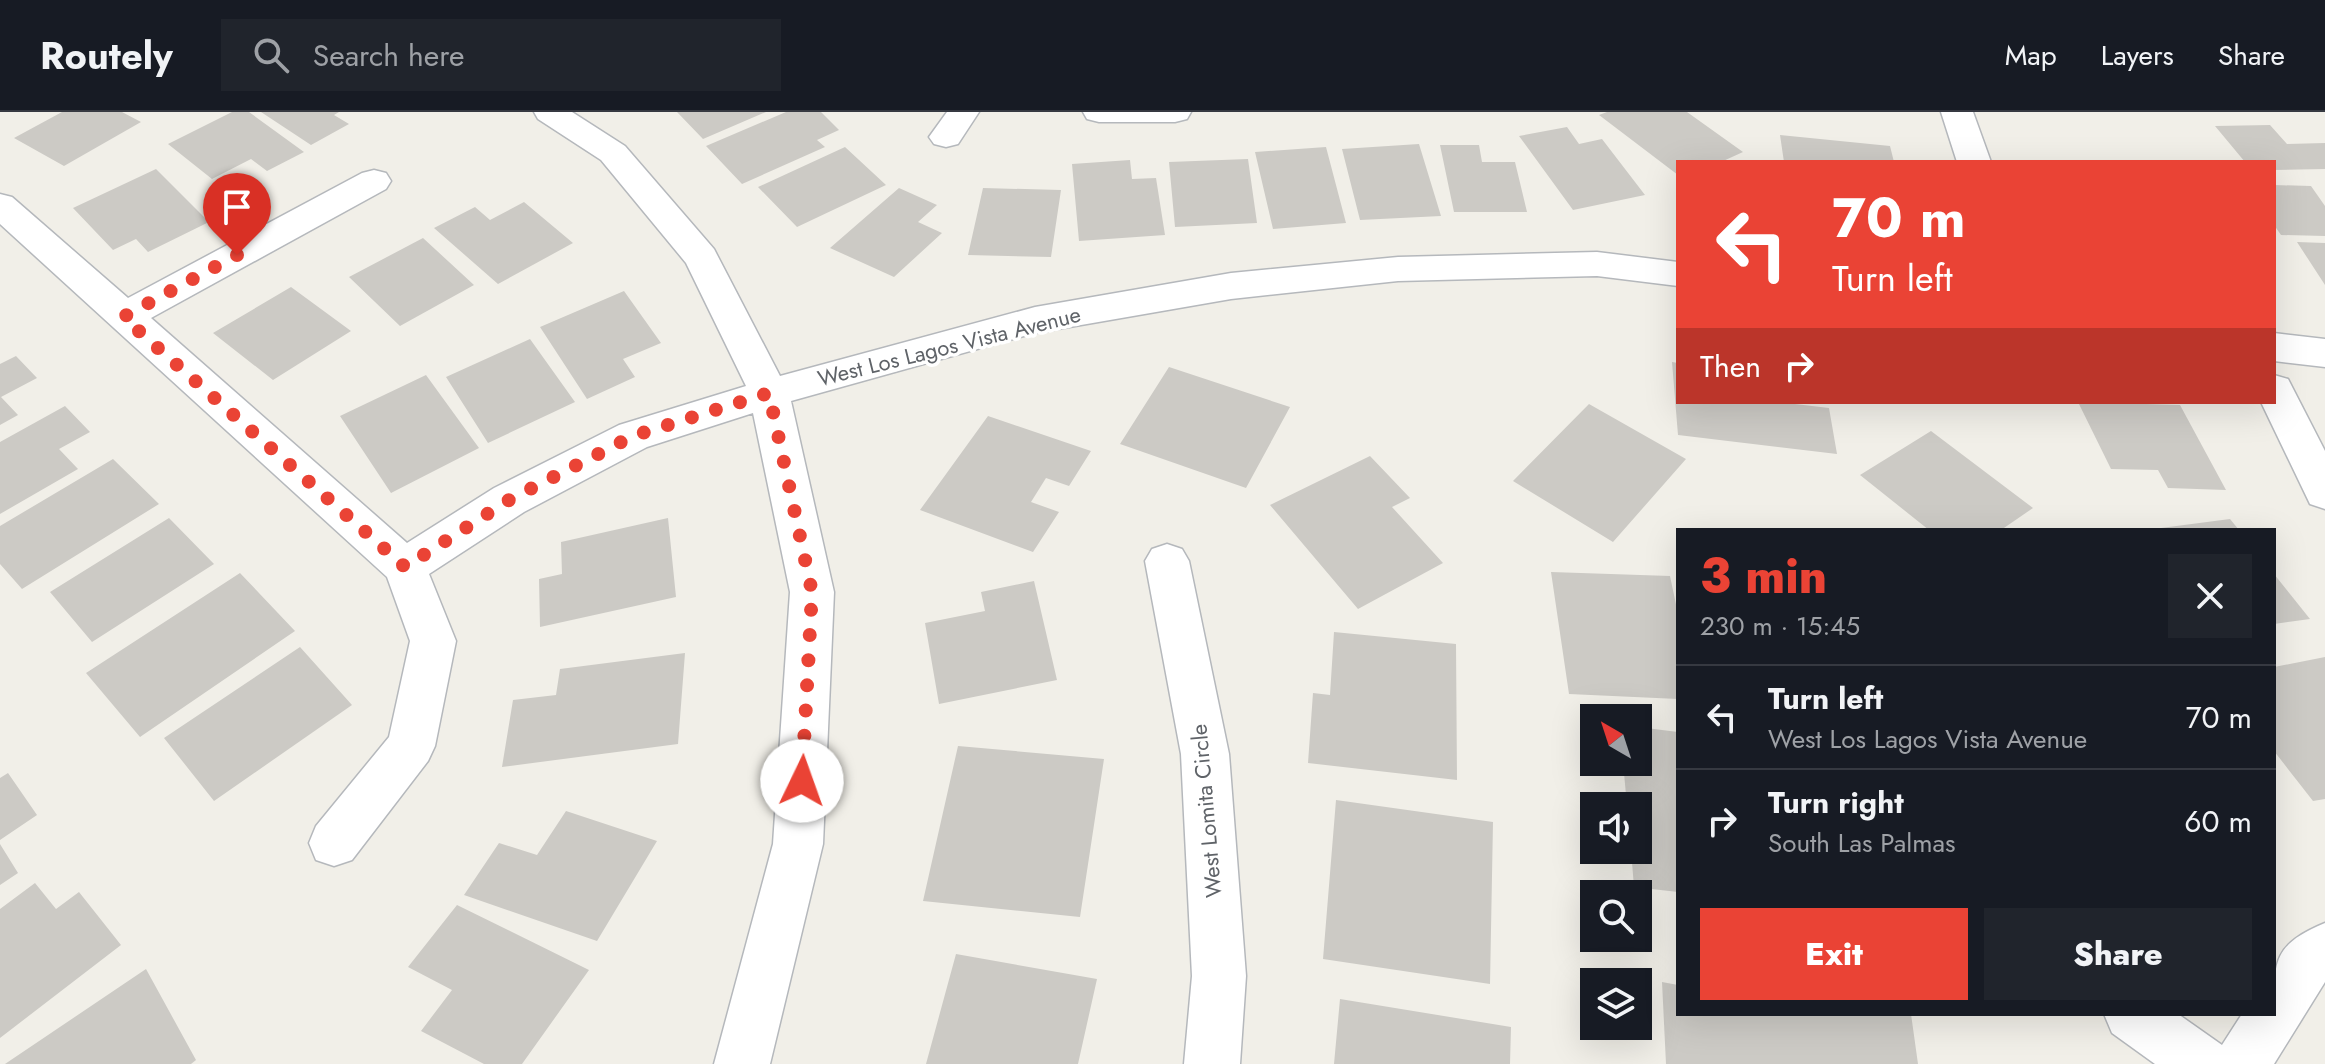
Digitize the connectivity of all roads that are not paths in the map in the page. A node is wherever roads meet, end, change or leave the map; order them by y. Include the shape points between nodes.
1 (550, 112) edge
2 (1099, 112) edge
3 (1175, 112) edge
4 (1957, 112) edge
5 (1973, 160) edge
6 (374, 181) dead end
7 (0, 205) edge
8 (1676, 274) edge
9 (123, 317) junction
10 (2276, 347) edge
11 (2325, 353) edge
12 (769, 393) junction
13 (2276, 393) edge
14 (2325, 493) edge
15 (1167, 561) dead end
16 (405, 567) junction
17 (334, 843) dead end
18 (2325, 949) edge
19 (2276, 1011) edge
20 (2134, 1016) edge
21 (2273, 1016) edge
22 (742, 1064) edge
23 (1212, 1064) edge
24 (2202, 1064) edge
25 (2242, 1064) edge

1 - 12 street via 613,153 701,258
2 - 3 street
4 - 5 street
6 - 9 street
7 - 9 street
8 - 12 street, West Los Lagos Vista Avenue via 1597,264 1398,269 1231,286 1035,320
9 - 16 street
10 - 11 street
12 - 16 street, West Los Lagos Vista Avenue via 633,436 509,500
12 - 22 street via 812,592 798,844
13 - 14 street
15 - 23 street, West Lomita Circle via 1205,754 1219,976
16 - 17 street via 433,641 411,746
18 - 19 street via 2307,962
20 - 24 street
21 - 25 street

